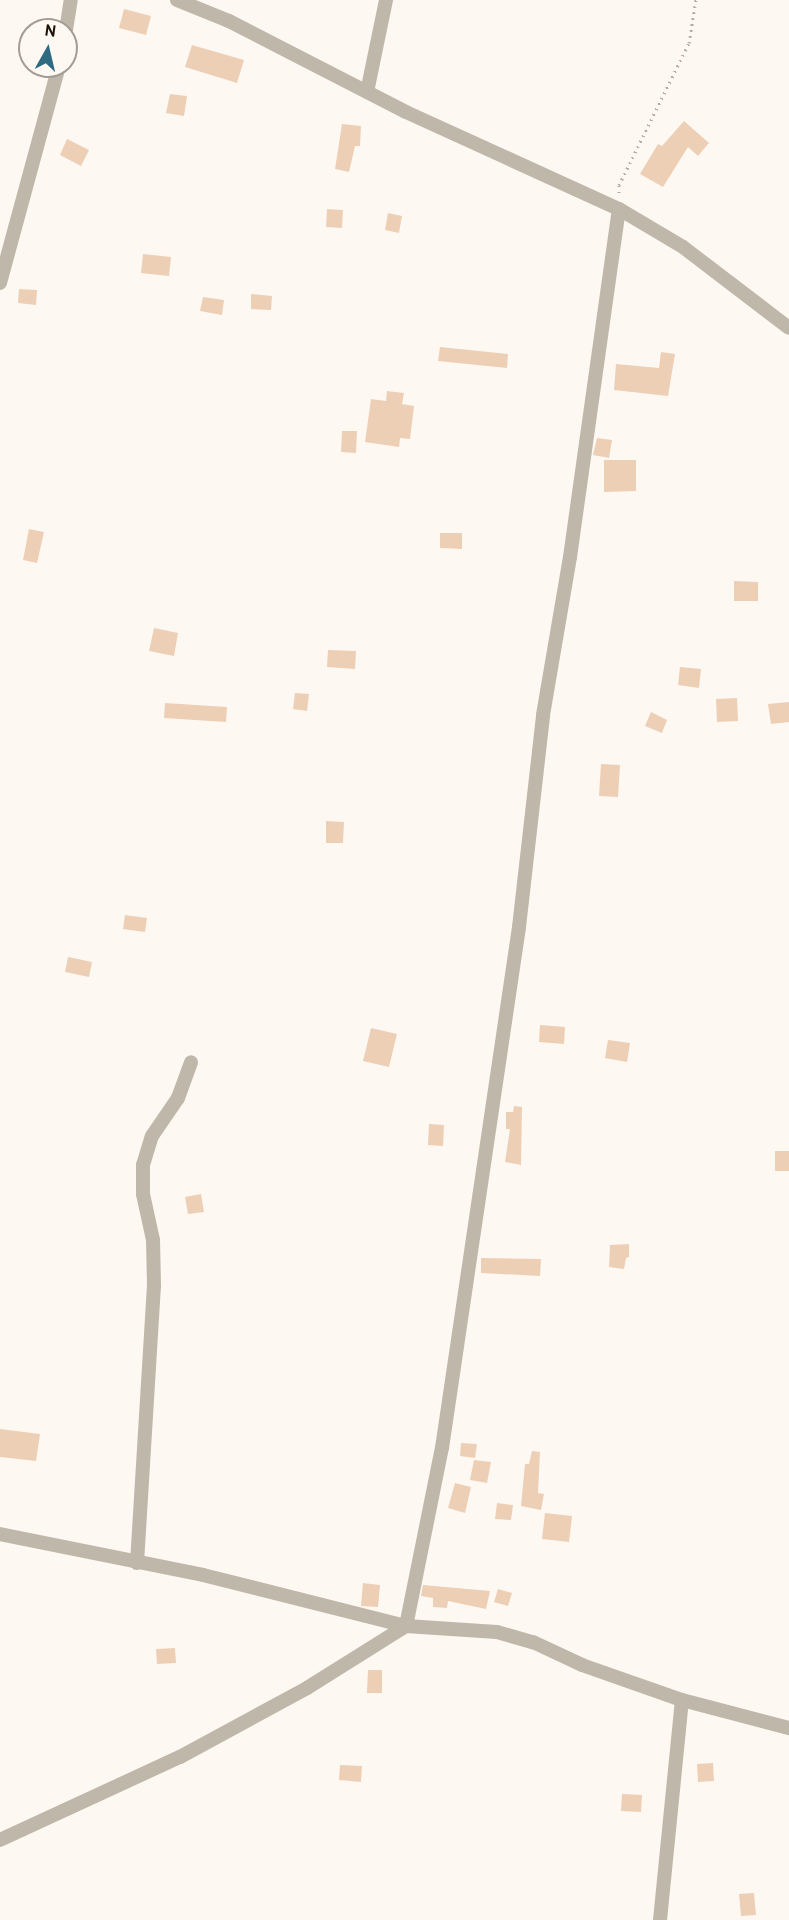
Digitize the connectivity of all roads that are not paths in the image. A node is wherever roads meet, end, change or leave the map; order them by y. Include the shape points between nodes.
1 (71, 0) edge
2 (177, 0) edge
3 (386, 0) edge
4 (68, 18) edge
5 (56, 78) edge
6 (367, 92) junction
7 (619, 209) junction
8 (0, 283) edge
9 (789, 328) edge
10 (191, 1062) dead end
11 (0, 1534) edge
12 (137, 1563) junction
13 (406, 1626) junction
14 (682, 1700) junction
15 (789, 1728) edge
16 (0, 1840) edge
17 (660, 1920) edge

1 - 4 street
2 - 6 street via 229,21
3 - 6 street
5 - 8 street
6 - 7 street
7 - 9 street via 683,247
7 - 13 street via 570,557 543,715 519,927 442,1448
10 - 12 street via 178,1098 152,1136 143,1165 143,1194 153,1240 154,1286
11 - 12 street
12 - 13 street
13 - 14 street via 506,1635
13 - 16 street via 297,1694 190,1752
14 - 15 street
14 - 17 street

